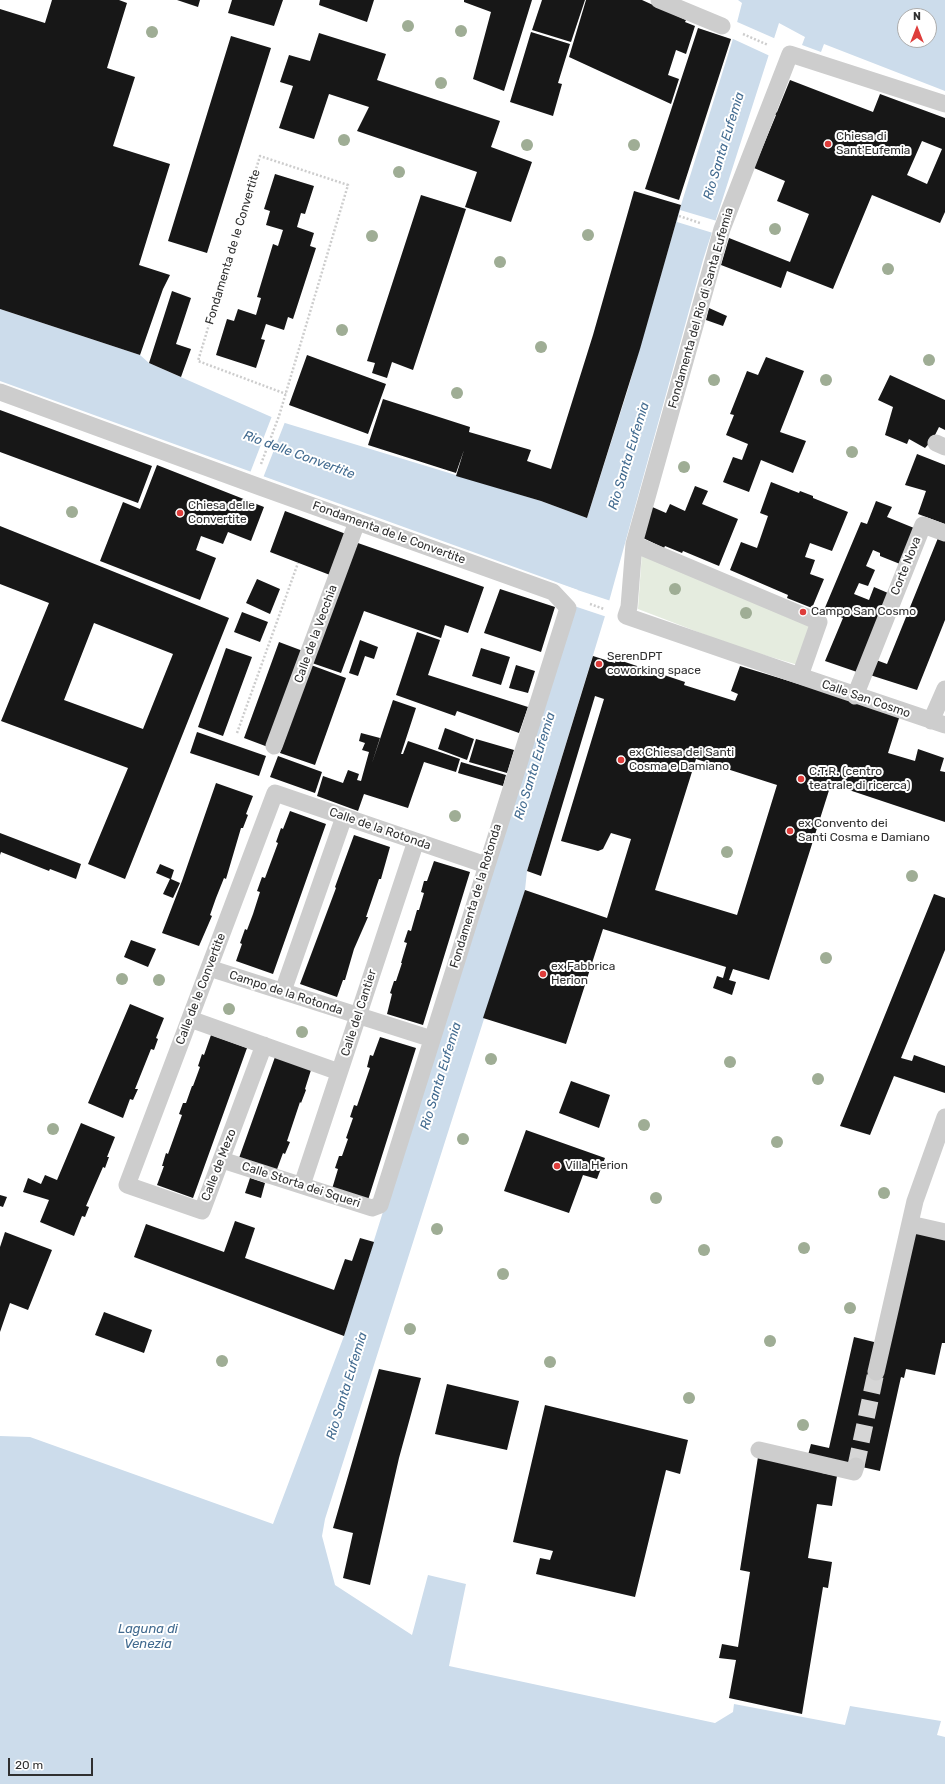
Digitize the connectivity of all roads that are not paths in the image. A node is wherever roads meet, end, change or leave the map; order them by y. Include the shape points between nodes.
1 (659, 0) edge
2 (722, 26) dead end
3 (945, 104) edge
4 (0, 392) edge
5 (357, 522) junction
6 (945, 533) edge
7 (634, 544) junction
8 (553, 592) joint
9 (800, 676) junction
10 (945, 689) edge
11 (855, 696) junction
12 (938, 723) edge
13 (274, 746) dead end
14 (275, 793) joint
15 (344, 816) junction
16 (416, 841) junction
17 (486, 865) junction
18 (209, 968) junction
19 (282, 991) junction
20 (358, 1015) junction
21 (190, 1019) junction
22 (432, 1039) junction
23 (264, 1045) junction
24 (339, 1072) junction
25 (945, 1117) edge
26 (222, 1160) junction
27 (128, 1185) joint
28 (302, 1185) junction
29 (380, 1205) joint
30 (910, 1224) junction
31 (945, 1232) edge
32 (876, 1372) tunnel mouth
33 (759, 1450) dead end
34 (856, 1466) dead end

1 - 2 street
3 - 7 street, Fondamenta del Rio di Santa Eufemia via 790,54 722,229
4 - 5 street, Fondamenta de le Convertite
5 - 8 street, Fondamenta de le Convertite
5 - 13 street, Calle de la Vecchia
6 - 11 street, Corte Nova via 923,525
7 - 9 street via 626,616
7 - 9 street via 819,622
8 - 17 street, Fondamenta de la Rotonda via 568,608
9 - 11 street, Calle San Cosmo
10 - 12 street
11 - 12 street, Calle San Cosmo
14 - 15 street, Calle de la Rotonda
14 - 18 street, Calle de le Convertite
15 - 16 street, Calle de la Rotonda
15 - 19 street
16 - 17 street, Calle de la Rotonda
16 - 20 street, Calle del Cantier
17 - 22 street, Fondamenta de la Rotonda
18 - 19 street, Campo de la Rotonda
18 - 21 street, Calle de le Convertite
19 - 20 street, Campo de la Rotonda
20 - 22 street, Campo de la Rotonda
20 - 24 street, Calle del Cantier
21 - 23 street
21 - 27 street, Calle de le Convertite
22 - 29 street, Fondamenta de la Rotonda
23 - 24 street
23 - 26 street, Calle de Mezo
24 - 28 street, Calle del Cantier
25 - 30 street via 915,1201
26 - 27 street, Calle de Mezo via 202,1212
26 - 28 street, Calle Storta dei Squeri
28 - 29 street, Calle Storta dei Squeri via 372,1208
30 - 31 street
30 - 32 street
33 - 34 street via 854,1472

